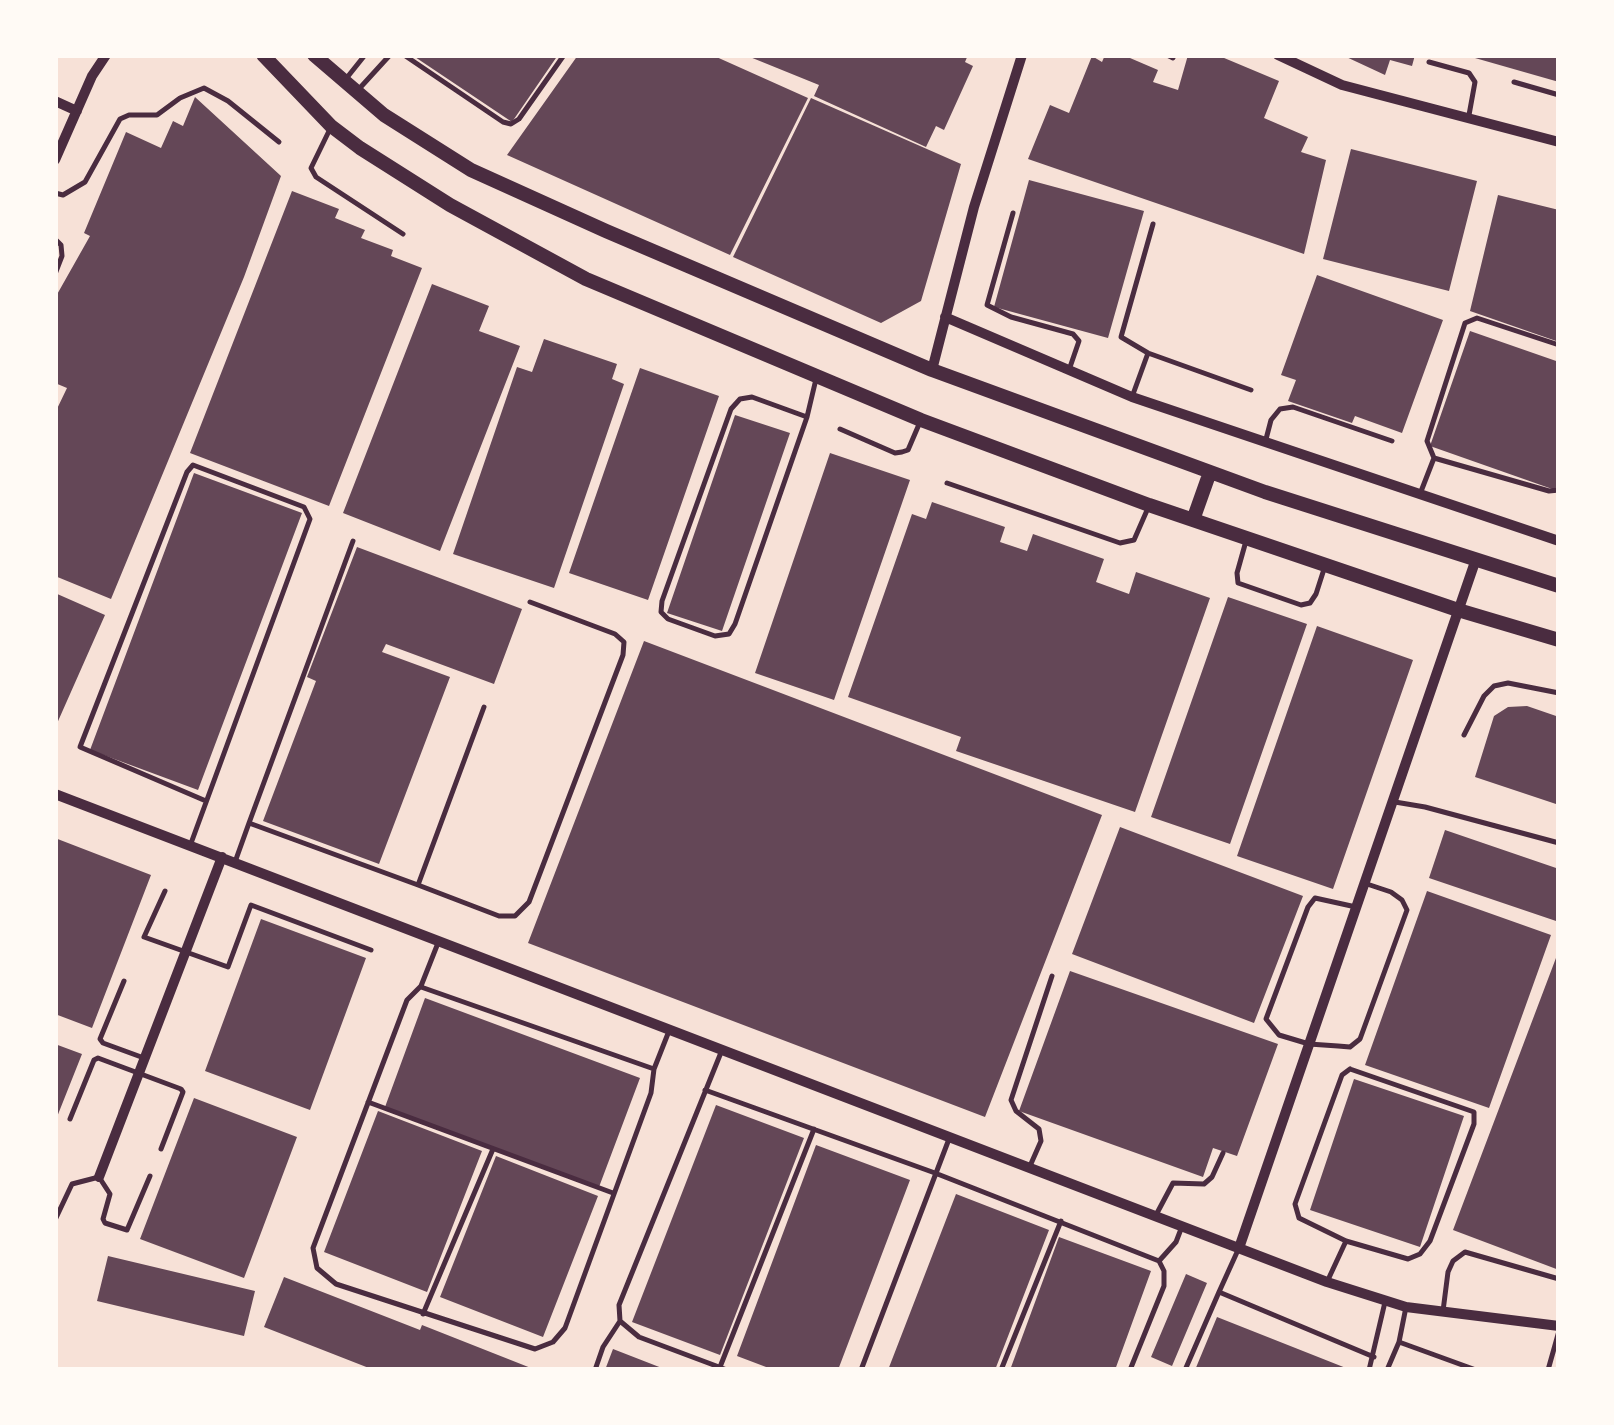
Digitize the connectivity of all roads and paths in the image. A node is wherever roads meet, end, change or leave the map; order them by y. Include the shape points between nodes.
1 (106, 55) edge
2 (263, 55) edge
3 (314, 55) edge
4 (365, 55) edge
5 (390, 55) edge
6 (404, 55) edge
7 (564, 55) edge
8 (1022, 55) edge
9 (1278, 55) edge
10 (1428, 62) dead end
11 (1514, 82) dead end
12 (350, 87) junction
13 (1559, 95) edge
14 (55, 101) edge
15 (77, 111) junction
16 (1468, 118) junction
17 (331, 126) junction
18 (279, 142) dead end
19 (1559, 142) edge
20 (55, 160) edge
21 (55, 194) edge
22 (1012, 212) dead end
23 (1153, 224) dead end
24 (403, 234) dead end
25 (55, 239) edge
26 (55, 274) edge
27 (944, 317) junction
28 (1559, 345) edge
29 (1148, 353) junction
30 (932, 370) junction
31 (1069, 370) junction
32 (817, 375) junction
33 (1251, 390) dead end
34 (1132, 396) junction
35 (807, 417) junction
36 (921, 420) junction
37 (840, 429) dead end
38 (1392, 441) dead end
39 (1265, 443) junction
40 (1434, 458) junction
41 (1210, 472) junction
42 (947, 483) dead end
43 (1559, 490) edge
44 (1420, 494) junction
45 (1150, 506) junction
46 (1193, 520) junction
47 (1247, 538) junction
48 (353, 541) dead end
49 (1559, 541) edge
50 (1476, 559) junction
51 (1326, 565) junction
52 (1559, 586) edge
53 (530, 602) dead end
54 (1458, 610) junction
55 (1559, 640) edge
56 (1559, 693) edge
57 (484, 707) dead end
58 (1464, 735) dead end
59 (55, 794) edge
60 (206, 801) junction
61 (1392, 802) junction
62 (249, 824) junction
63 (1559, 844) edge
64 (190, 846) junction
65 (222, 858) junction
66 (234, 862) junction
67 (1364, 883) junction
68 (418, 885) junction
69 (164, 891) dead end
70 (1356, 907) junction
71 (439, 940) junction
72 (372, 950) dead end
73 (186, 951) junction
74 (1052, 976) dead end
75 (124, 981) dead end
76 (421, 986) junction
77 (670, 1028) junction
78 (1309, 1044) junction
79 (723, 1048) junction
80 (144, 1058) junction
81 (654, 1070) junction
82 (139, 1074) junction
83 (705, 1090) junction
84 (368, 1102) junction
85 (70, 1119) dead end
86 (814, 1129) junction
87 (950, 1136) junction
88 (161, 1149) dead end
89 (493, 1149) junction
90 (1224, 1153) dead end
91 (1030, 1166) junction
92 (935, 1174) junction
93 (99, 1176) junction
94 (150, 1176) dead end
95 (613, 1194) junction
96 (1156, 1215) junction
97 (55, 1220) edge
98 (1060, 1221) junction
99 (1182, 1226) junction
100 (1346, 1241) junction
101 (1239, 1248) junction
102 (1160, 1260) junction
103 (1559, 1279) edge
104 (1327, 1282) junction
105 (1219, 1292) junction
106 (1385, 1302) junction
107 (1406, 1307) junction
108 (1443, 1311) junction
109 (424, 1314) junction
110 (620, 1321) junction
111 (1559, 1328) edge
112 (1399, 1342) junction
113 (1374, 1357) junction
114 (724, 1369) edge
115 (594, 1370) edge
116 (861, 1370) edge
117 (1000, 1370) edge
118 (1130, 1370) edge
119 (1184, 1370) edge
120 (1369, 1370) edge
121 (1387, 1370) edge
122 (1476, 1370) edge
123 (1548, 1370) edge

1 - 15 street
2 - 17 street
3 - 12 street
4 - 12 lane
5 - 12 lane
6 - 7 lane via 511,124
8 - 27 street
9 - 16 street via 1342,85
10 - 16 lane via 1476,82
11 - 13 lane
12 - 30 street via 471,170
14 - 15 street
15 - 20 street
16 - 19 street
17 - 24 lane via 311,168 316,177
17 - 32 street via 450,204 586,279
18 - 21 lane via 204,88 156,115 120,119 85,182
22 - 31 lane via 987,305 1072,334 1079,341
23 - 29 lane via 1121,337
25 - 26 lane via 62,256
27 - 30 street
27 - 31 street
28 - 40 lane via 1476,318 1465,322 1427,441
29 - 33 lane
29 - 34 lane
30 - 41 street
31 - 34 street
32 - 35 lane
32 - 36 street
34 - 39 street
35 - 35 lane via 752,398 731,409 662,600 668,619 715,636 729,634
36 - 37 lane via 908,450 895,453
36 - 45 street
38 - 39 lane via 1293,407 1280,408
39 - 44 street
40 - 43 lane
40 - 44 lane
41 - 46 street
41 - 50 street
42 - 45 lane via 1120,543 1134,540
44 - 49 street
45 - 46 street
46 - 47 street
47 - 51 street
47 - 51 lane via 1238,573 1245,588 1310,603
48 - 62 lane
50 - 52 street
50 - 54 street
51 - 54 street
53 - 68 lane via 624,642 529,902 516,916 499,916
54 - 55 street
54 - 61 street
56 - 58 lane via 1494,686
57 - 68 lane
59 - 64 street
60 - 60 lane via 80,747 193,466 304,507 310,519
60 - 64 lane
61 - 63 lane
61 - 67 street
62 - 66 lane
62 - 68 lane
64 - 65 street
65 - 66 street
65 - 73 street
66 - 71 street
67 - 70 street
67 - 78 lane via 1392,892 1406,910 1360,1039 1350,1047
69 - 73 lane via 144,938
70 - 78 street
70 - 78 lane via 1315,898 1266,1019 1278,1035
71 - 76 lane
71 - 77 street
72 - 73 lane via 252,905 228,967
73 - 80 street
74 - 91 lane via 1012,1100 1039,1129
75 - 80 lane via 100,1039
76 - 81 lane
76 - 84 lane via 407,1000
77 - 79 street
77 - 81 lane
78 - 101 street
79 - 83 lane
79 - 87 street
80 - 82 street
81 - 95 lane
82 - 85 lane via 94,1060
82 - 88 lane via 183,1092
82 - 93 street
83 - 86 lane
83 - 110 lane via 620,1305
84 - 89 lane
84 - 109 lane via 313,1248 316,1268 336,1284
86 - 92 lane
86 - 114 lane
87 - 91 street
87 - 92 lane
89 - 95 lane
89 - 109 lane
90 - 96 lane via 1204,1184 1173,1183
91 - 96 street
92 - 98 lane
92 - 116 lane
93 - 94 lane via 110,1194 105,1224 127,1230
93 - 97 lane via 72,1184
95 - 109 lane via 565,1328 552,1342 534,1349
96 - 99 street
98 - 102 lane
98 - 117 lane
99 - 101 street
99 - 102 lane
100 - 100 lane via 1298,1218 1295,1204 1342,1075 1350,1069 1474,1112 1420,1254 1408,1259
100 - 104 lane
101 - 104 street
101 - 105 lane
102 - 118 lane via 1164,1286
103 - 108 lane via 1465,1252 1448,1272
104 - 106 street
105 - 113 lane
105 - 119 lane
106 - 107 street
106 - 113 lane
107 - 108 street
107 - 112 lane
108 - 111 street
110 - 114 lane via 639,1337
110 - 115 lane
111 - 123 lane
112 - 121 lane
112 - 122 lane
113 - 120 lane

